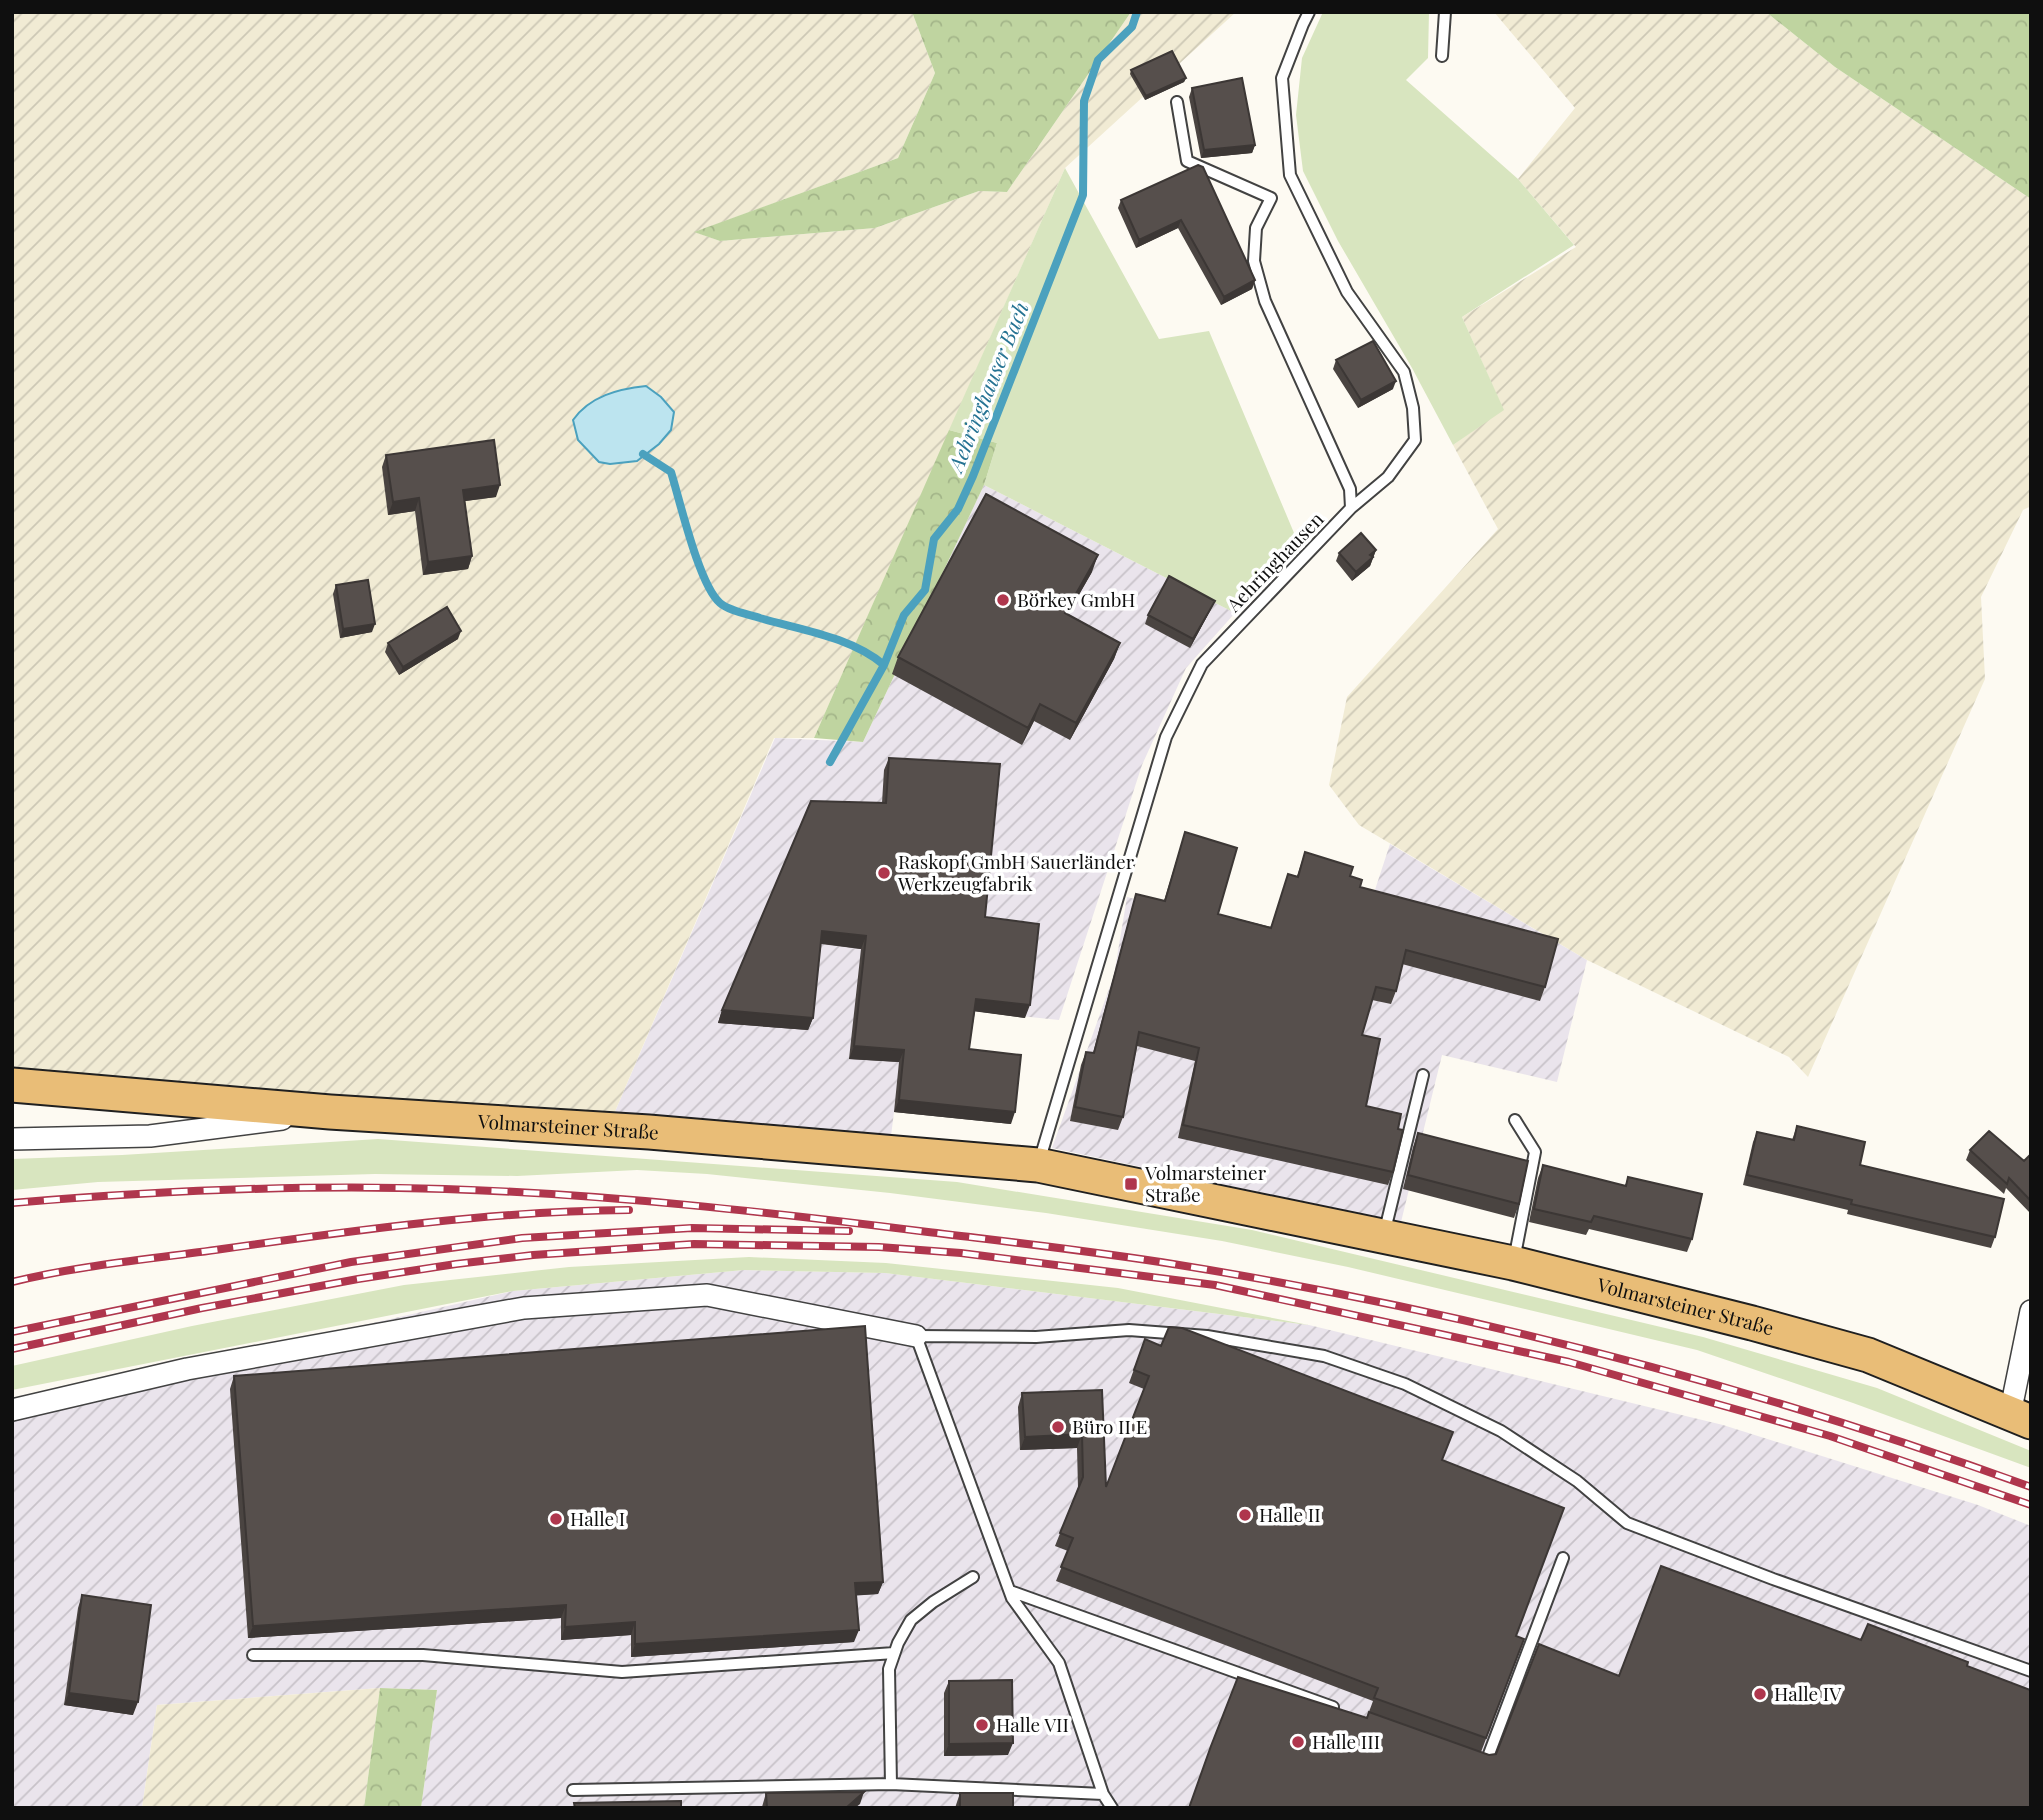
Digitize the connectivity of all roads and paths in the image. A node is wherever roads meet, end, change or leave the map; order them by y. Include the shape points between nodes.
1 (1310, 12) edge
2 (1445, 12) edge
3 (1442, 56) dead end
4 (1177, 102) dead end
5 (1350, 508) junction
6 (1423, 1075) dead end
7 (12, 1085) edge
8 (330, 1112) junction
9 (1515, 1120) dead end
10 (12, 1139) edge
11 (1038, 1165) junction
12 (1383, 1236) junction
13 (1513, 1263) junction
14 (2031, 1311) edge
15 (916, 1336) junction
16 (12, 1410) edge
17 (2020, 1418) edge
18 (1563, 1558) dead end
19 (973, 1577) dead end
20 (1010, 1591) junction
21 (894, 1653) junction
22 (253, 1655) dead end
23 (2031, 1671) edge
24 (1344, 1712) edge
25 (1473, 1758) edge
26 (891, 1784) junction
27 (573, 1790) dead end
28 (1103, 1794) junction
29 (1112, 1808) edge

1 - 5 lane, Aehringhausen via 1282,78 1290,174 1347,292 1404,372 1413,408 1415,440 1388,477
2 - 3 lane
4 - 5 lane via 1187,161 1271,198 1256,228 1254,261 1265,301 1350,489
5 - 11 lane, Aehringhausen via 1202,664 1166,737
6 - 12 lane
7 - 8 main road, Volmarsteiner Straße
8 - 10 street, Volmarsteiner Straße via 150,1136
8 - 11 main road, Volmarsteiner Straße
9 - 13 lane via 1535,1152
11 - 12 main road, Volmarsteiner Straße
12 - 13 main road, Volmarsteiner Straße
13 - 17 main road, Volmarsteiner Straße via 1868,1355
14 - 17 street
15 - 16 street via 708,1295 524,1308 187,1369
15 - 20 lane
15 - 23 lane via 1036,1337 1129,1330 1207,1336 1325,1356 1405,1384 1501,1431 1577,1481 1627,1523
18 - 25 lane via 1486,1762
19 - 21 lane via 911,1620
20 - 24 lane
20 - 28 lane via 1059,1663
21 - 22 lane via 622,1672 423,1655
21 - 26 lane via 889,1669
26 - 27 lane
26 - 28 lane
28 - 29 lane

